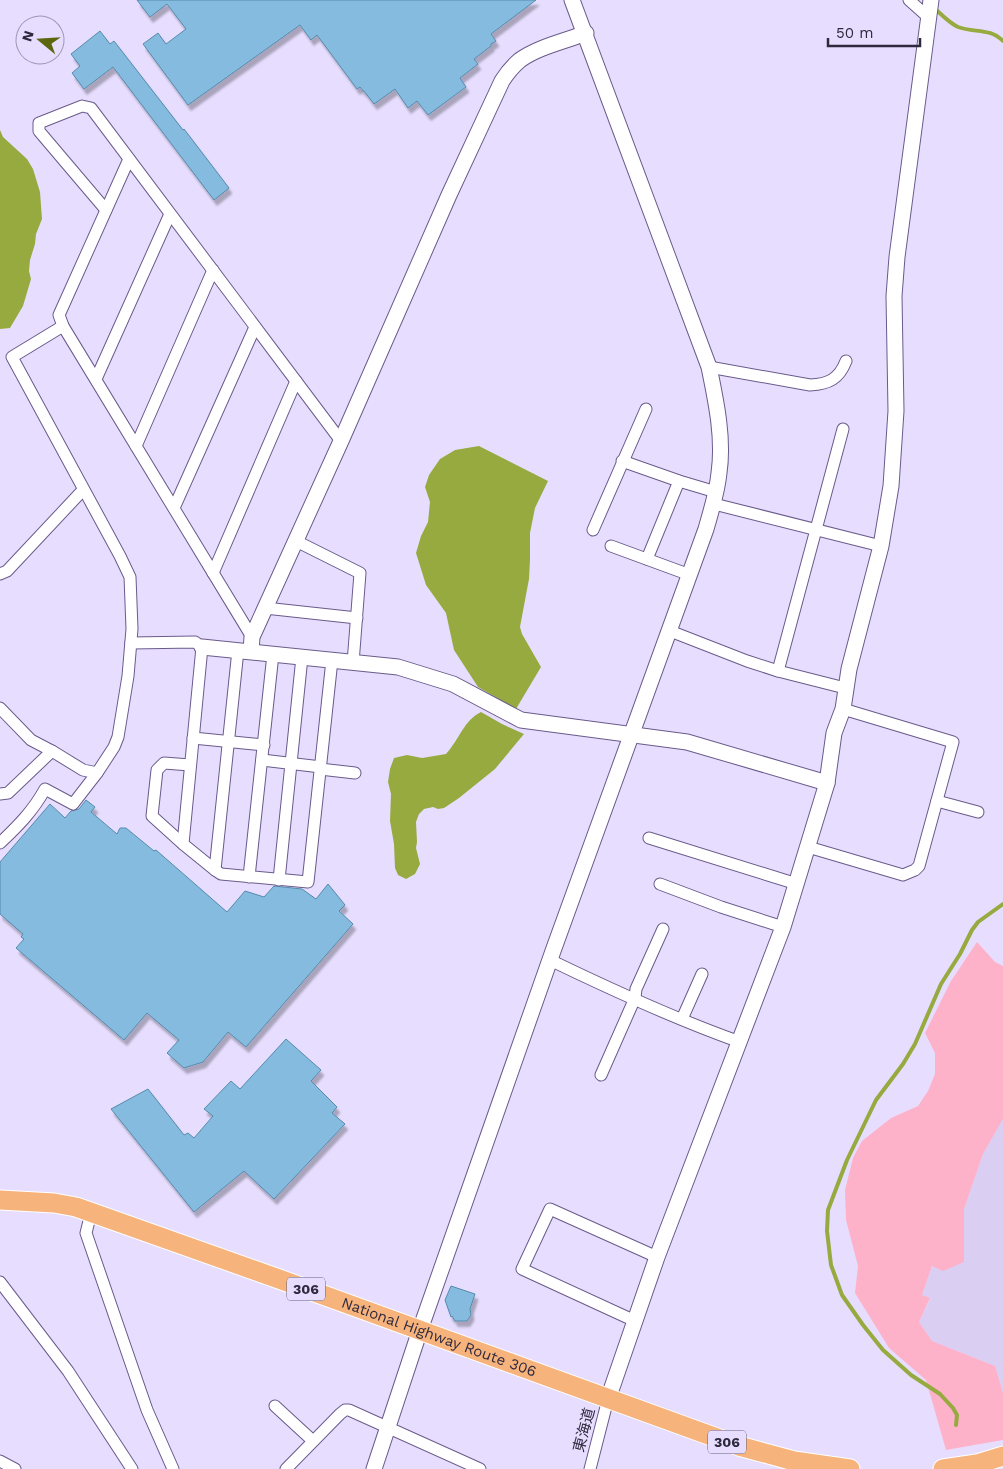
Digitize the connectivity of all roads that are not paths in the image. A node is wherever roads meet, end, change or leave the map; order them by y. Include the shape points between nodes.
1 (572, 0) edge
2 (908, 0) edge
3 (929, 10) edge
4 (586, 34) junction
5 (129, 159) junction
6 (106, 210) junction
7 (170, 214) junction
8 (213, 270) junction
9 (63, 326) junction
10 (255, 327) junction
11 (846, 361) dead end
12 (709, 367) junction
13 (96, 379) junction
14 (296, 381) junction
15 (646, 409) dead end
16 (843, 429) dead end
17 (341, 441) junction
18 (136, 446) junction
19 (622, 461) junction
20 (678, 481) junction
21 (83, 490) junction
22 (715, 498) junction
23 (174, 508) junction
24 (592, 530) dead end
25 (815, 530) junction
26 (296, 541) junction
27 (612, 546) dead end
28 (881, 546) junction
29 (647, 559) junction
30 (213, 573) junction
31 (0, 574) edge
32 (690, 575) junction
33 (265, 608) junction
34 (357, 618) junction
35 (670, 631) junction
36 (131, 643) junction
37 (202, 646) junction
38 (247, 646) junction
39 (273, 654) junction
40 (302, 657) junction
41 (332, 660) junction
42 (353, 662) junction
43 (778, 671) junction
44 (845, 688) junction
45 (0, 708) edge
46 (842, 709) junction
47 (632, 734) junction
48 (193, 738) junction
49 (229, 741) junction
50 (264, 745) junction
51 (52, 751) junction
52 (262, 760) junction
53 (291, 764) junction
54 (190, 765) junction
55 (321, 768) junction
56 (98, 773) junction
57 (355, 773) dead end
58 (827, 783) junction
59 (0, 794) edge
60 (937, 801) junction
61 (978, 812) dead end
62 (650, 838) dead end
63 (0, 843) edge
64 (183, 844) junction
65 (808, 847) junction
66 (216, 870) junction
67 (249, 877) junction
68 (279, 880) junction
69 (660, 884) dead end
70 (797, 884) junction
71 (783, 927) junction
72 (663, 929) dead end
73 (550, 960) junction
74 (702, 974) dead end
75 (635, 998) junction
76 (682, 1019) junction
77 (740, 1042) junction
78 (601, 1075) dead end
79 (0, 1200) edge
80 (91, 1213) junction
81 (657, 1257) junction
82 (0, 1282) edge
83 (635, 1321) junction
84 (420, 1330) junction
85 (608, 1399) junction
86 (275, 1406) dead end
87 (387, 1428) junction
88 (313, 1441) junction
89 (1003, 1456) edge
90 (0, 1461) edge
91 (14, 1469) edge
92 (132, 1469) edge
93 (173, 1469) edge
94 (286, 1469) edge
95 (374, 1469) edge
96 (480, 1469) edge
97 (590, 1469) edge
98 (841, 1469) edge
99 (943, 1469) edge

1 - 4 street
2 - 3 street
3 - 28 street via 897,257 894,296 896,411 891,486
4 - 12 street
4 - 17 street via 522,59 502,81
5 - 6 street
5 - 6 street via 91,108 82,106 39,123 39,131
5 - 7 street
6 - 9 street via 60,315
7 - 8 street
7 - 13 street
8 - 10 street
8 - 18 street
9 - 13 street
9 - 21 street via 12,358
10 - 14 street
10 - 23 street
11 - 12 street via 842,372 832,381 810,385
12 - 22 street via 720,441 720,471
13 - 18 street
14 - 17 street
14 - 30 street
15 - 19 street
16 - 25 street
17 - 26 street
18 - 23 street
19 - 20 street
19 - 24 street
20 - 22 street
20 - 29 street
21 - 31 street
21 - 36 street via 130,577
22 - 25 street
22 - 32 street
23 - 30 street
25 - 28 street
25 - 43 street
26 - 33 street
26 - 34 street via 360,573
27 - 29 street
28 - 44 street
29 - 32 street
30 - 38 street
32 - 35 street
33 - 34 street
33 - 38 street
34 - 42 street
35 - 43 street
35 - 47 street
36 - 37 street via 195,642
36 - 56 street via 118,737
37 - 38 street
37 - 48 street
38 - 39 street
38 - 49 street
39 - 40 street
39 - 50 street
40 - 41 street
40 - 53 street
41 - 42 street
41 - 55 street
42 - 47 street via 398,667 453,684 521,720
43 - 44 street
44 - 46 street
45 - 51 street via 30,740
46 - 58 street via 834,733
46 - 60 street via 953,742
47 - 58 street via 687,742
47 - 73 street
48 - 49 street
48 - 54 street
49 - 50 street
49 - 66 street
50 - 52 street
51 - 56 street via 83,770
51 - 59 street via 8,793
52 - 53 street
52 - 67 street
53 - 55 street
53 - 68 street
54 - 64 street
54 - 64 street via 164,763 157,770 152,816
55 - 57 street
55 - 68 street via 308,882
56 - 63 street via 73,804 45,789 26,818
58 - 65 street
60 - 61 street
60 - 65 street via 919,866 908,874
62 - 70 street
64 - 66 street
65 - 70 street
66 - 67 street via 220,874
67 - 68 street
69 - 71 street
70 - 71 street
71 - 77 street
72 - 75 street
73 - 75 street
73 - 84 street
74 - 76 street
75 - 76 street
75 - 78 street
76 - 77 street
77 - 81 street
79 - 80 highway, National Highway Route 306 / 306 via 54,1203
80 - 84 highway, National Highway Route 306 / 306
80 - 93 street via 86,1233 146,1410
81 - 83 street
81 - 83 street via 550,1209 522,1269
82 - 92 street via 68,1371
83 - 85 street
84 - 85 highway, National Highway Route 306 / 306
84 - 87 street
85 - 97 street, 東海道
85 - 98 highway, National Highway Route 306 / 306 via 767,1455
86 - 88 street
87 - 88 street via 345,1410
87 - 95 street
87 - 96 street
88 - 94 street
89 - 99 highway
90 - 91 street

